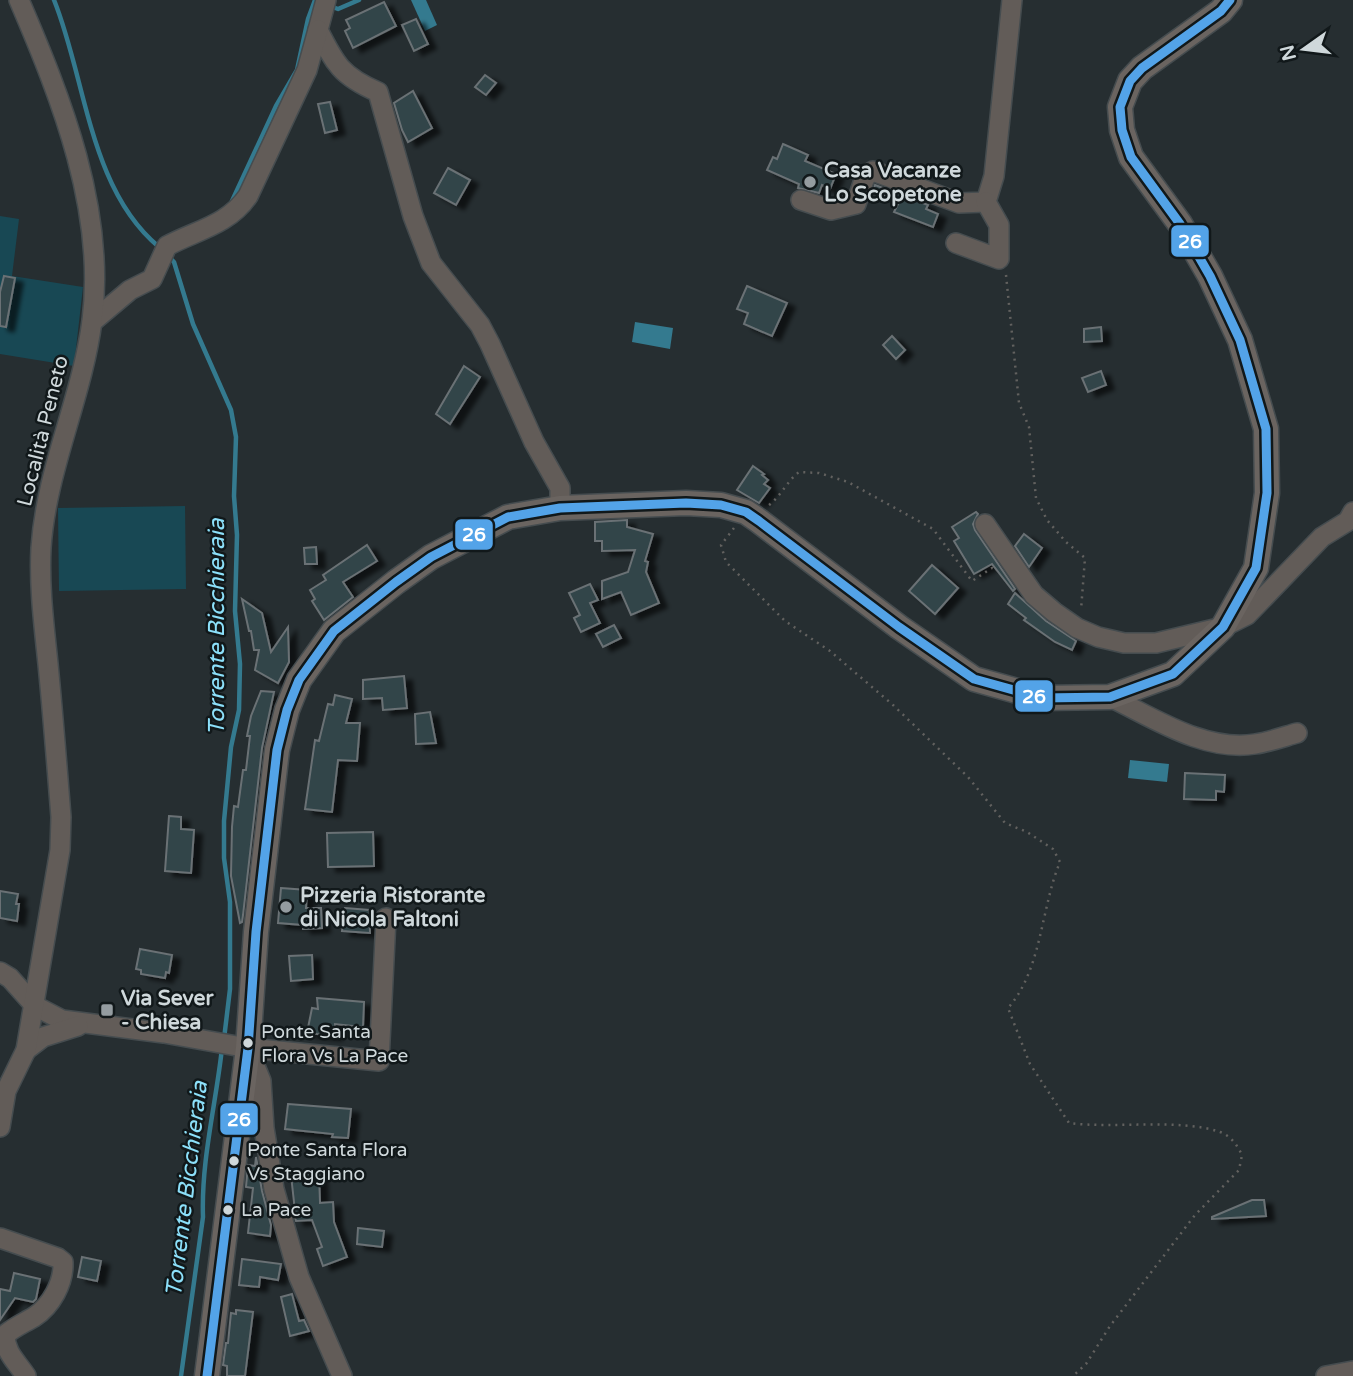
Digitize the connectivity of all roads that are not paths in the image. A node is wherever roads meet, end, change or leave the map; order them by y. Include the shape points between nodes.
1 (19, 0) edge
2 (326, 0) edge
3 (1012, 0) edge
4 (1230, 0) edge
5 (318, 30) junction
6 (801, 200) dead end
7 (986, 202) junction
8 (956, 243) dead end
9 (92, 322) junction
10 (560, 508) junction
11 (1353, 512) edge
12 (985, 524) dead end
13 (1223, 627) junction
14 (1110, 697) junction
15 (1297, 733) dead end
16 (386, 918) dead end
17 (0, 972) edge
18 (34, 1006) junction
19 (83, 1025) junction
20 (240, 1046) junction
21 (26, 1050) junction
22 (0, 1127) edge
23 (0, 1238) edge
24 (1353, 1371) edge
25 (26, 1376) edge
26 (207, 1376) edge
27 (342, 1376) edge
28 (1326, 1376) edge

1 - 9 street, Località Peneto via 67,124 87,198 95,269
2 - 5 street
3 - 7 street via 993,176
4 - 13 main road via 1142,68 1130,81 1120,107 1131,157 1180,224 1240,340 1266,429 1267,493 1256,568
5 - 9 street via 307,70 242,205 220,223 167,246 152,279 130,290
5 - 10 street via 334,62 353,82 378,92 431,263 491,344 534,442 560,488
6 - 7 street via 831,210 856,204 865,177 873,171 959,203
7 - 8 street via 999,225 999,259
9 - 18 street, Località Peneto via 80,384 46,503 41,549 41,604 61,817 55,884
10 - 14 main road via 686,503 721,505 749,514 974,679 1042,698
10 - 20 main road via 508,517 431,557 334,631 299,680 277,750
11 - 13 street via 1348,521 1322,537 1247,615
12 - 13 street via 1034,595 1077,628 1124,643 1156,643
13 - 14 main road via 1173,674
14 - 15 street via 1214,743 1253,744
16 - 20 street via 379,1061
17 - 18 street
18 - 19 street
18 - 21 street, Località Peneto
19 - 20 street
19 - 21 street via 43,1037
20 - 26 main road
20 - 27 street via 261,1081 274,1189 296,1264
21 - 22 street, Località Peneto via 6,1091
23 - 25 street via 63,1262 61,1281 48,1306 5,1335 10,1356
24 - 28 street

